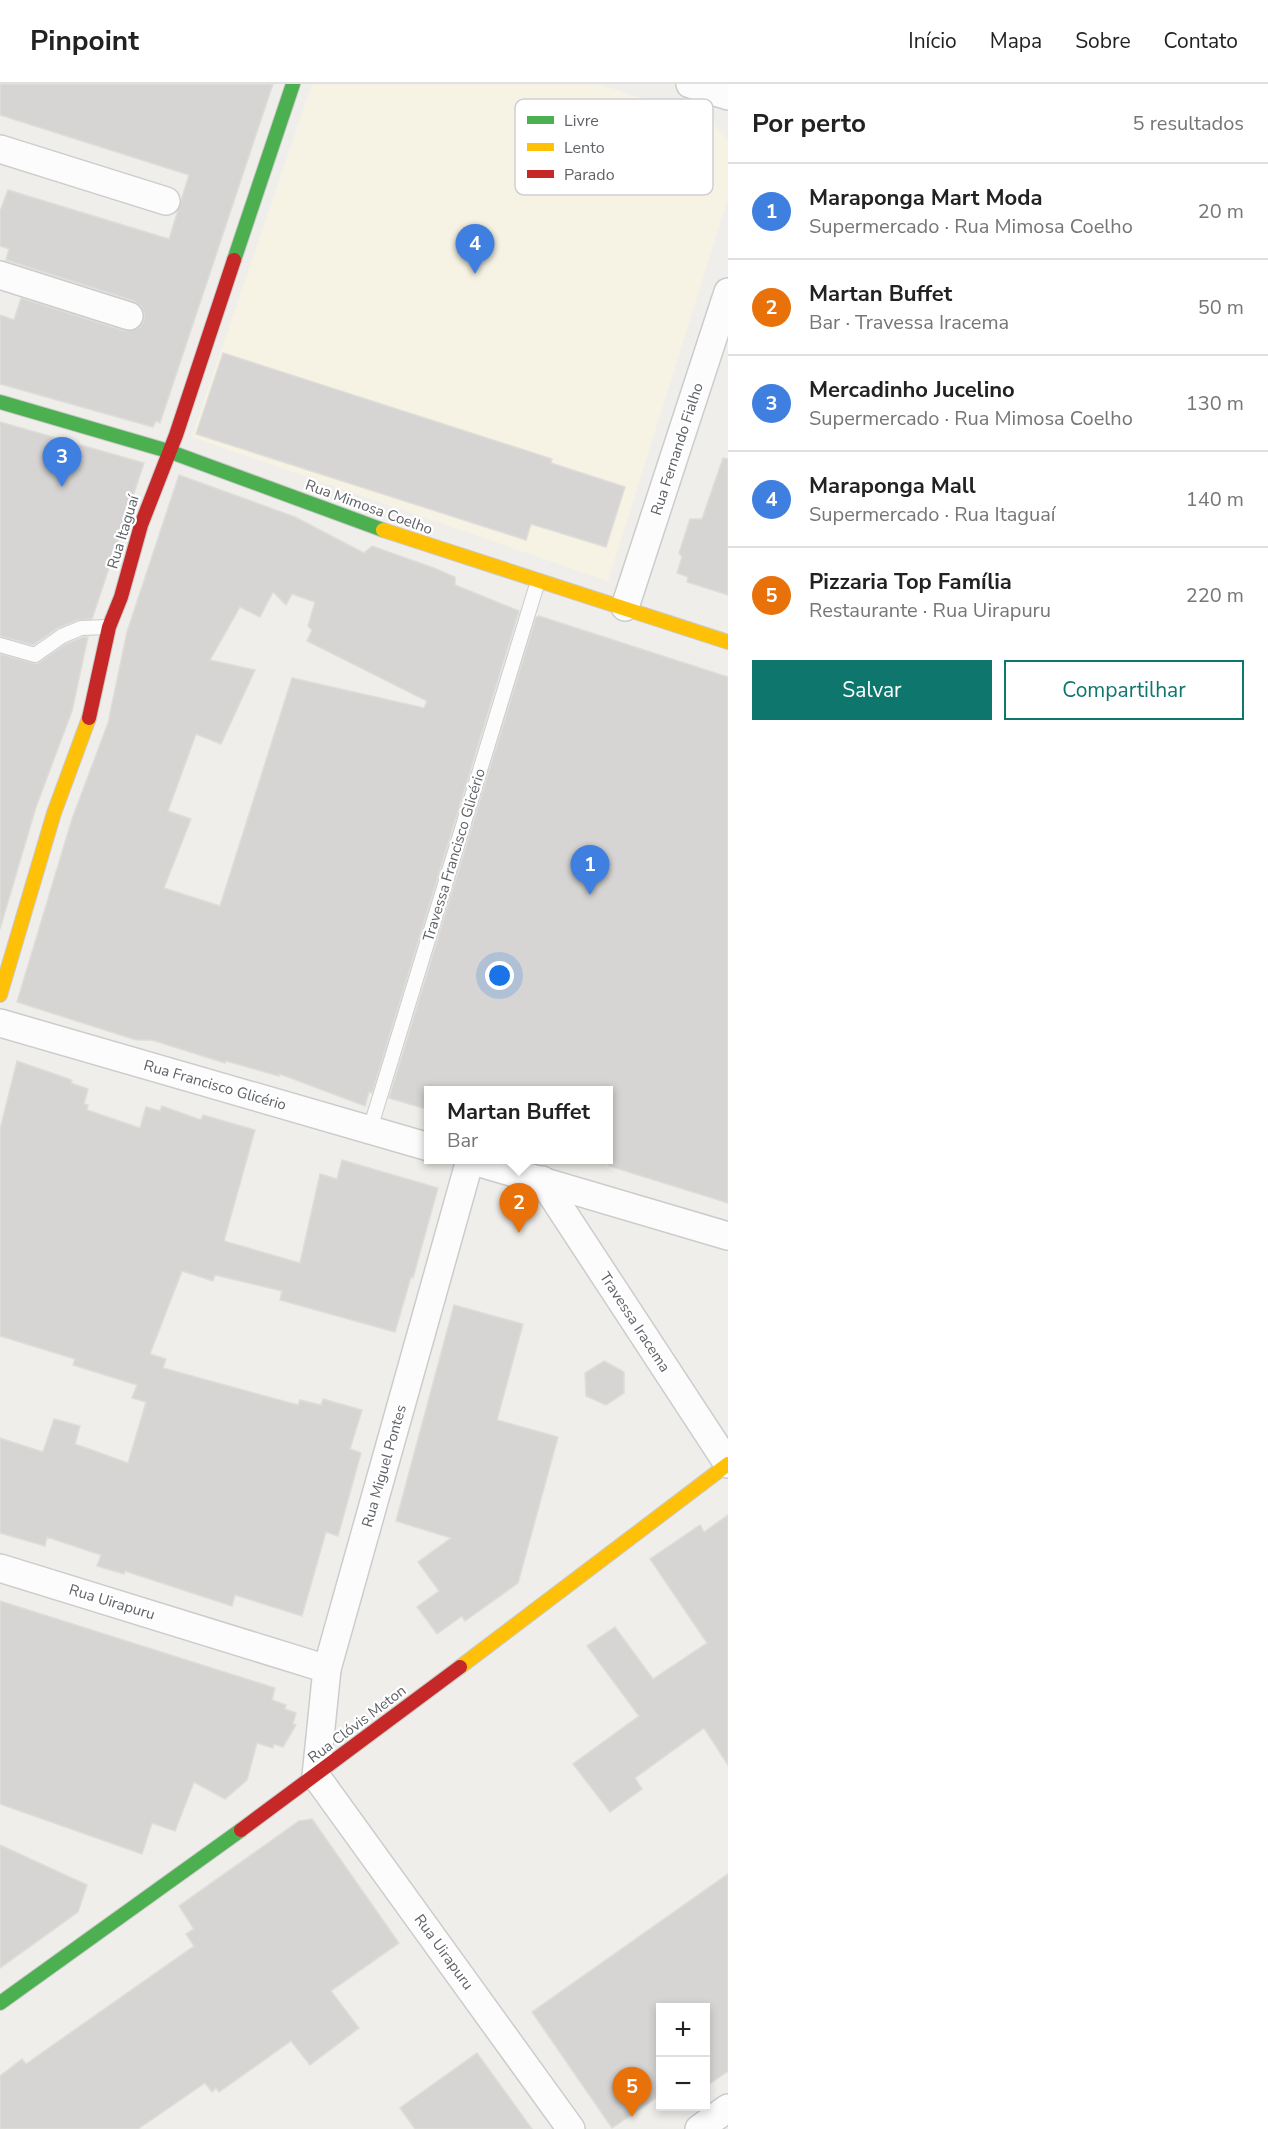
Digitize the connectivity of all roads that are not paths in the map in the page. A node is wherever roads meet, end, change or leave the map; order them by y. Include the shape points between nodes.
1 (293, 84) edge
2 (690, 84) edge
3 (728, 96) edge
4 (0, 150) edge
5 (166, 201) dead end
6 (0, 275) edge
7 (728, 292) edge
8 (129, 316) dead end
9 (0, 402) edge
10 (168, 451) junction
11 (538, 581) junction
12 (625, 607) junction
13 (109, 627) junction
14 (728, 642) edge
15 (0, 645) edge
16 (0, 994) edge
17 (0, 1023) edge
18 (370, 1129) junction
19 (424, 1145) edge
20 (469, 1164) edge
21 (484, 1164) edge
22 (542, 1180) junction
23 (728, 1236) edge
24 (728, 1464) edge
25 (0, 1568) edge
26 (327, 1669) junction
27 (316, 1776) junction
28 (0, 2003) edge
29 (728, 2108) edge
30 (571, 2129) edge
31 (699, 2129) edge

1 - 10 street, Rua Itaguaí
2 - 3 street
4 - 5 street
6 - 8 street
7 - 12 street, Rua Fernando Fialho
9 - 10 street, Rua Mimosa Coelho
10 - 11 street, Rua Mimosa Coelho via 439,550
10 - 13 street, Rua Itaguaí
11 - 12 street, Rua Mimosa Coelho
11 - 18 lane, Travessa Francisco Glicério
12 - 14 street, Rua Mimosa Coelho
13 - 15 lane via 81,628 35,655
13 - 16 street, Rua Itaguaí via 98,689 54,813
17 - 18 street, Rua Francisco Glicério
18 - 19 street, Rua Francisco Glicério
20 - 26 street, Rua Miguel Pontes
21 - 22 street
22 - 23 street
22 - 24 street, Travessa Iracema
24 - 27 street, Rua Clóvis Meton
25 - 26 street, Rua Uirapuru
26 - 27 street, Rua Miguel Pontes
27 - 28 street, Rua Clóvis Meton
27 - 30 street, Rua Uirapuru
29 - 31 street

